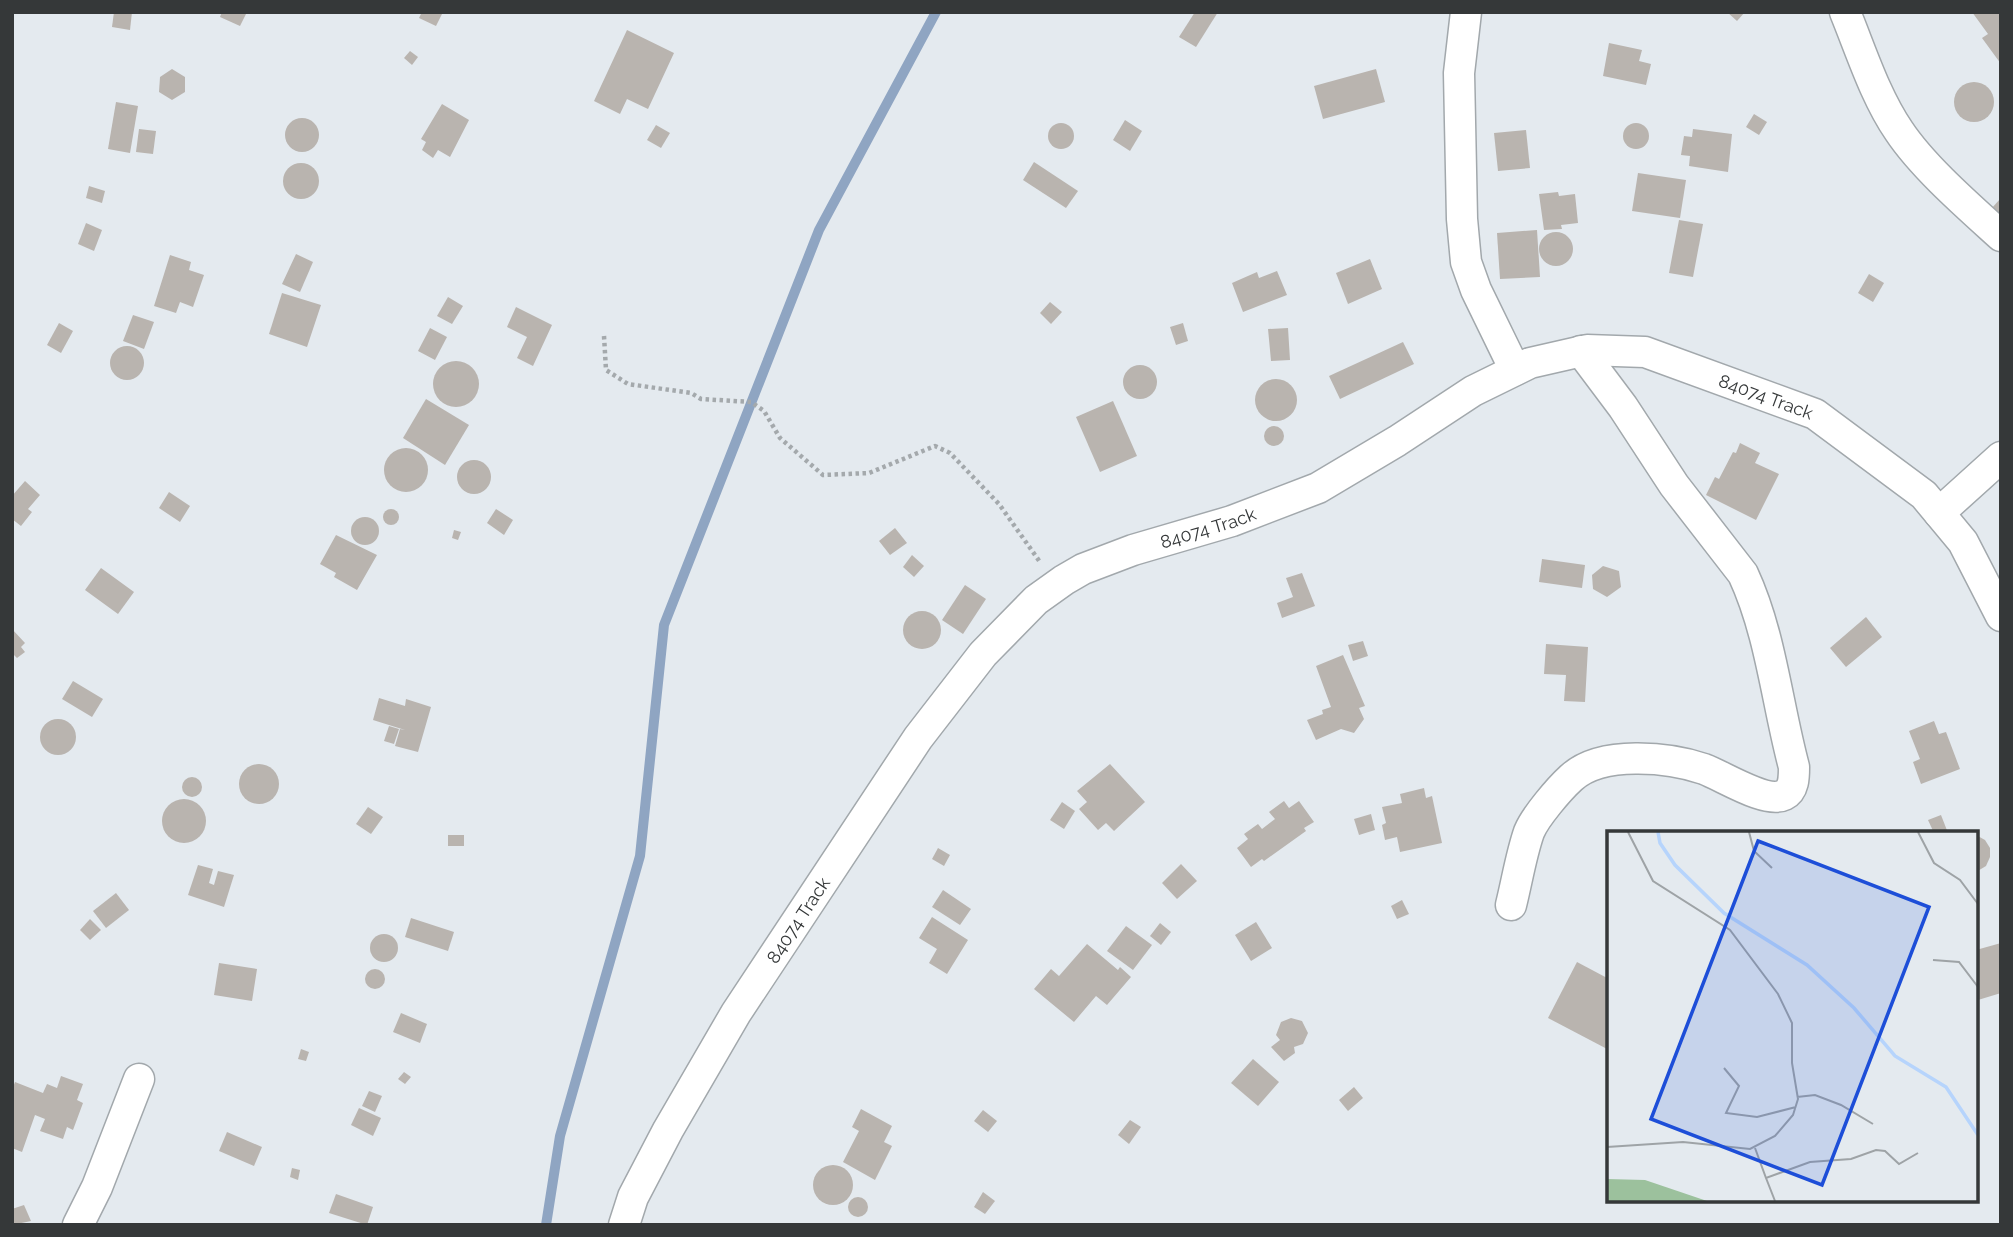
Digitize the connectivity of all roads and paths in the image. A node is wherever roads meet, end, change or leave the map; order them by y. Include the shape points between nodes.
1 (1466, 12) edge
2 (1844, 12) edge
3 (2001, 236) edge
4 (604, 336) dead end
5 (1581, 351) junction
6 (1515, 370) junction
7 (2001, 457) edge
8 (1939, 513) junction
9 (1055, 586) junction
10 (2001, 616) edge
11 (1511, 905) dead end
12 (139, 1079) dead end
13 (78, 1225) edge
14 (624, 1225) edge

1 - 6 street via 1459,73 1466,262
2 - 3 street via 1899,131
4 - 9 path via 606,370 628,384 691,393 701,399 751,402 764,411 780,438 823,475 869,473 935,446 950,453 999,504
5 - 6 street, 84074 Track
5 - 8 street, 84074 Track via 1645,352 1815,414 1893,470
5 - 11 street via 1746,581 1765,642 1794,779 1785,795 1772,797 1679,763 1612,759 1591,765 1573,776 1530,830
6 - 9 street, 84074 Track via 1473,391 1318,488 1232,521 1133,550 1083,569
7 - 8 street
8 - 10 street, 84074 Track via 1963,542
9 - 14 street, 84074 Track via 983,654 918,738 736,1013 662,1142
12 - 13 street

